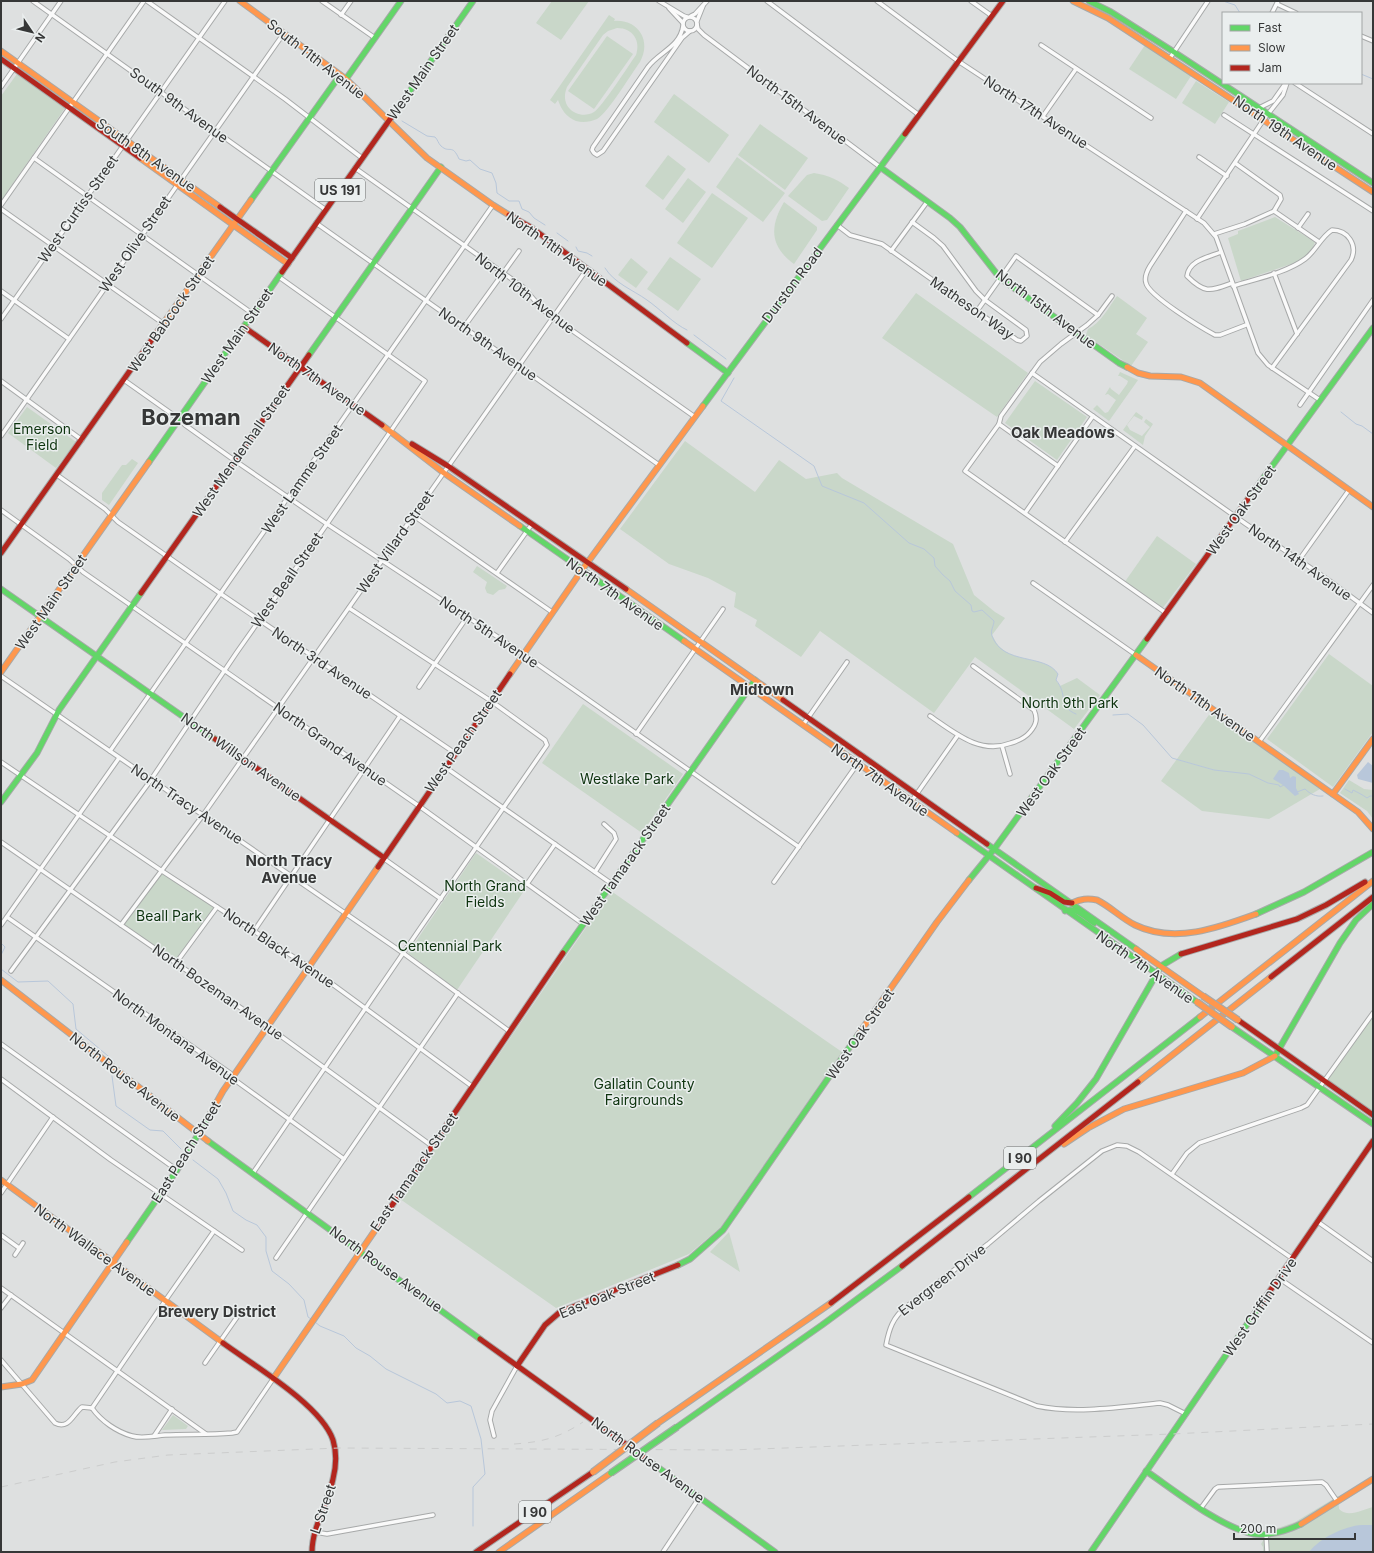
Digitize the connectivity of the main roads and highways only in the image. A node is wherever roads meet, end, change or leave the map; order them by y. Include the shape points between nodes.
1 (240, 1) edge
2 (401, 1) edge
3 (473, 1) edge
4 (1003, 1) edge
5 (1073, 1) edge
6 (1089, 1) edge
7 (1, 51) edge
8 (1, 59) edge
9 (16, 65) junction
10 (340, 76) junction
11 (346, 80) junction
12 (1222, 83) edge
13 (1223, 84) edge
14 (389, 121) junction
15 (125, 143) junction
16 (440, 167) junction
17 (880, 167) junction
18 (179, 182) junction
19 (1373, 183) edge
20 (1373, 192) edge
21 (238, 220) junction
22 (234, 226) junction
23 (290, 261) junction
24 (244, 327) junction
25 (1373, 328) edge
26 (300, 367) junction
27 (728, 373) junction
28 (391, 431) junction
29 (1288, 446) junction
30 (1373, 507) edge
31 (1, 553) edge
32 (588, 562) junction
33 (582, 570) junction
34 (1, 589) edge
35 (40, 616) junction
36 (1136, 655) junction
37 (97, 656) junction
38 (1, 672) edge
39 (755, 680) junction
40 (749, 688) junction
41 (1373, 739) edge
42 (1333, 794) junction
43 (1, 802) edge
44 (1373, 829) edge
45 (995, 848) junction
46 (1373, 852) edge
47 (988, 857) junction
48 (383, 858) junction
49 (1373, 877) edge
50 (1373, 881) edge
51 (1026, 884) junction
52 (1373, 897) edge
53 (1072, 903) junction
54 (1373, 904) edge
55 (1065, 911) junction
56 (345, 913) joint
57 (1121, 938) junction
58 (1161, 966) junction
59 (1156, 973) junction
60 (1, 980) edge
61 (509, 1031) joint
62 (1280, 1049) junction
63 (1274, 1057) junction
64 (1373, 1115) edge
65 (1373, 1124) edge
66 (199, 1134) junction
67 (1373, 1141) edge
68 (1010, 1166) junction
69 (1023, 1171) junction
70 (1, 1180) edge
71 (746, 1198) joint
72 (360, 1250) junction
73 (113, 1263) junction
74 (516, 1366) junction
75 (273, 1380) junction
76 (1, 1387) edge
77 (335, 1465) joint
78 (1146, 1472) junction
79 (1373, 1479) edge
80 (768, 1550) edge
81 (312, 1552) edge
82 (476, 1552) edge
83 (499, 1552) edge
84 (775, 1552) edge
85 (1091, 1552) edge

1 - 10 main road, South 11th Avenue
2 - 11 main road
3 - 14 main road, West Main Street / US 191
4 - 17 main road, Durston Road
5 - 20 main road, North 19th Avenue via 1108,18
6 - 12 main road, North 19th Avenue via 1111,12
7 - 9 main road, South 8th Avenue
8 - 9 main road, South 8th Avenue
9 - 15 main road, South 8th Avenue via 73,103
9 - 15 main road, South 8th Avenue via 69,108
10 - 11 main road, South 11th Avenue
10 - 21 main road, West Babcock Street
11 - 14 main road, South 11th Avenue
13 - 19 main road, North 19th Avenue
14 - 16 main road, North 11th Avenue
14 - 23 main road, West Main Street / US 191
15 - 18 main road, South 8th Avenue
16 - 26 main road, West Mendenhall Street
16 - 27 main road, North 11th Avenue via 493,205 532,228
17 - 27 main road, Durston Road
17 - 29 main road, North 15th Avenue via 960,227 1000,278 1119,363 1150,376 1181,377 1200,383
18 - 21 main road, South 8th Avenue
18 - 22 main road, South 8th Avenue
21 - 22 main road, West Babcock Street
21 - 23 main road, South 8th Avenue
22 - 23 main road, South 8th Avenue
22 - 31 main road, West Babcock Street
23 - 24 main road, West Main Street / US 191
24 - 26 main road, North 7th Avenue
24 - 35 main road, West Main Street
25 - 29 main road, West Oak Street
26 - 28 main road, North 7th Avenue
26 - 37 main road, West Mendenhall Street
27 - 32 main road, Durston Road
28 - 32 main road, North 7th Avenue via 448,466
28 - 33 main road, North 7th Avenue via 444,473
29 - 30 main road, North 15th Avenue
29 - 36 main road, West Oak Street
32 - 33 main road, Durston Road
32 - 39 main road, North 7th Avenue
33 - 40 main road, North 7th Avenue
33 - 48 main road, West Peach Street
34 - 35 main road, North Willson Avenue
35 - 37 main road, North Willson Avenue
35 - 38 main road, West Main Street
36 - 42 main road, North 11th Avenue
36 - 45 main road, West Oak Street
37 - 43 main road, West Mendenhall Street via 57,715 37,754
37 - 48 main road, North Willson Avenue
39 - 40 main road, West Tamarack Street
39 - 45 main road, North 7th Avenue
40 - 47 main road, North 7th Avenue
40 - 61 main road, West Tamarack Street
41 - 42 main road
42 - 44 main road, North 11th Avenue via 1358,812
45 - 47 main road, West Oak Street
45 - 53 main road, North 7th Avenue
46 - 53 main road via 1280,904 1214,928 1163,933 1142,928 1095,899 1085,897
47 - 51 main road, North 7th Avenue
47 - 71 main road, West Oak Street via 937,922
48 - 56 main road, West Peach Street
49 - 58 main road via 1297,919 1184,952
50 - 68 main road, I 90
51 - 53 main road via 1050,893 1064,902
51 - 55 main road, North 7th Avenue
52 - 69 main road, I 90
53 - 57 main road, North 7th Avenue
54 - 62 main road via 1356,920 1340,943
55 - 57 main road via 1076,910 1104,930
55 - 59 main road, North 7th Avenue
56 - 66 main road, East Peach Street via 223,1091
57 - 58 main road, North 7th Avenue
58 - 59 main road
58 - 62 main road, North 7th Avenue, bridge
59 - 63 main road, North 7th Avenue, bridge
59 - 68 main road via 1096,1079 1059,1123
60 - 66 main road, North Rouse Avenue
61 - 72 main road, East Tamarack Street
62 - 63 main road
62 - 64 main road, North 7th Avenue
63 - 65 main road, North 7th Avenue
63 - 69 main road via 1243,1073 1124,1109 1088,1128
66 - 72 main road, North Rouse Avenue
66 - 73 main road, East Peach Street
67 - 78 main road, West Griffin Drive
68 - 82 main road, I 90, bridge via 814,1316
69 - 83 main road, I 90, bridge via 822,1325
70 - 73 main road, North Wallace Avenue
71 - 74 main road, East Oak Street via 722,1230 690,1259 556,1315
72 - 74 main road, North Rouse Avenue
72 - 75 main road, East Tamarack Street
73 - 75 main road, North Wallace Avenue
73 - 76 main road, East Peach Street via 32,1380
74 - 80 main road, North Rouse Avenue
75 - 77 main road, North Wallace Avenue via 313,1410 328,1429 335,1443
77 - 81 main road, L Street via 328,1501 315,1532
78 - 79 main road via 1231,1527 1266,1534 1297,1526
78 - 85 main road, West Griffin Drive
80 - 84 main road, North Rouse Avenue

